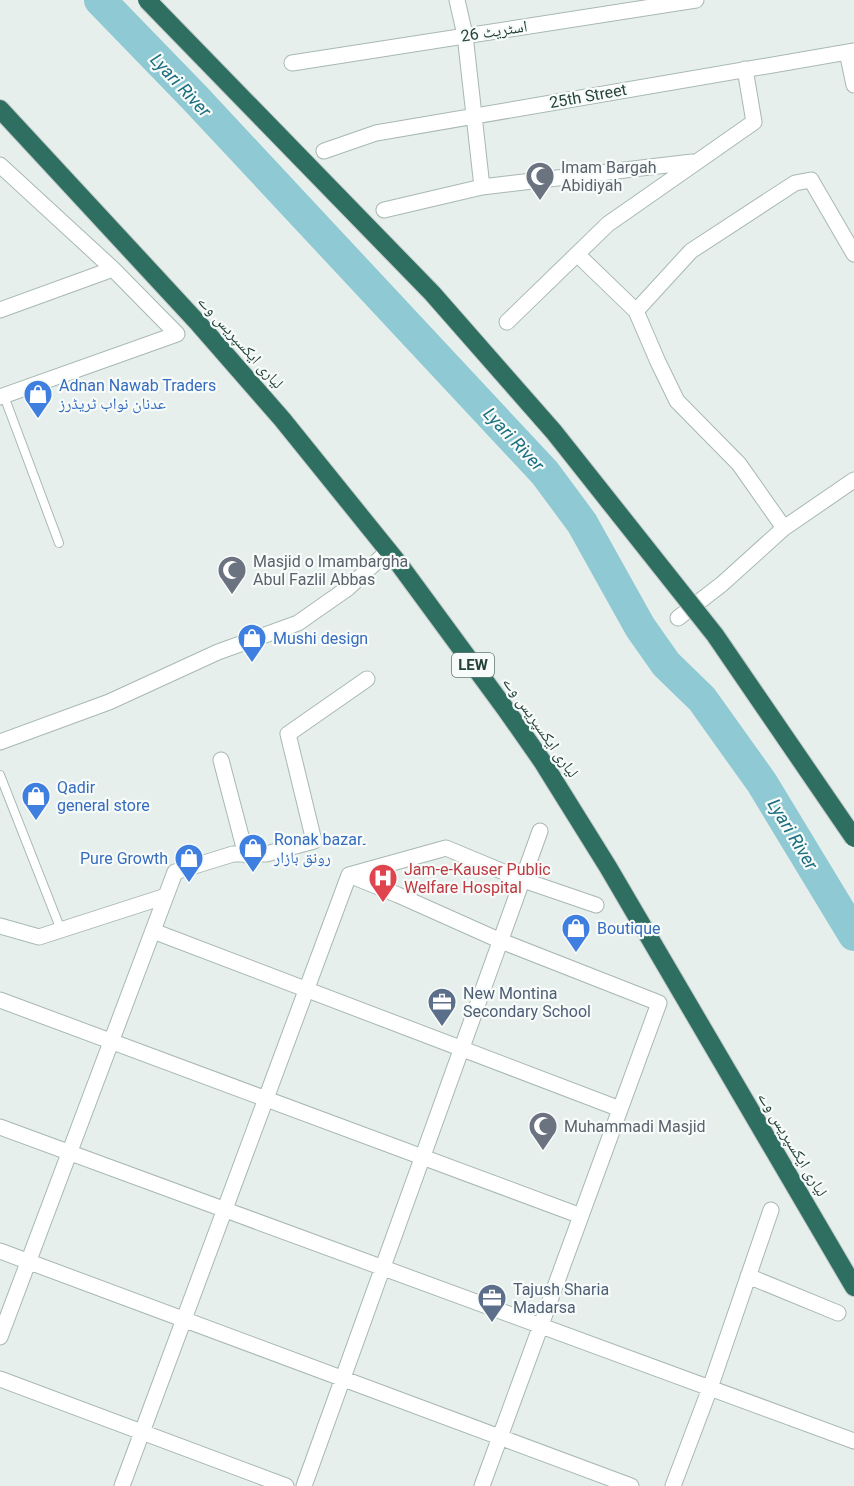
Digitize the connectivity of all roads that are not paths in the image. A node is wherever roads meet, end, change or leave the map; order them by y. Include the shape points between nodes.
1 (147, 0) edge
2 (458, 0) edge
3 (696, 0) edge
4 (465, 35) junction
5 (851, 51) edge
6 (292, 63) dead end
7 (745, 69) junction
8 (854, 85) edge
9 (0, 109) edge
10 (473, 116) junction
11 (324, 151) dead end
12 (696, 162) junction
13 (0, 166) edge
14 (482, 187) junction
15 (384, 210) dead end
16 (577, 254) junction
17 (854, 254) edge
18 (113, 268) junction
19 (0, 310) edge
20 (636, 311) junction
21 (507, 322) dead end
22 (2, 396) edge
23 (854, 480) edge
24 (784, 528) junction
25 (59, 543) dead end
26 (388, 551) junction
27 (678, 618) dead end
28 (367, 679) dead end
29 (0, 742) edge
30 (221, 760) dead end
31 (0, 775) edge
32 (540, 831) dead end
33 (854, 838) edge
34 (246, 855) junction
35 (348, 875) junction
36 (523, 880) junction
37 (166, 896) junction
38 (596, 905) dead end
39 (0, 926) edge
40 (61, 930) junction
41 (153, 931) junction
42 (501, 941) junction
43 (306, 989) junction
44 (0, 1000) edge
45 (112, 1041) junction
46 (462, 1049) junction
47 (266, 1099) junction
48 (620, 1109) junction
49 (0, 1126) edge
50 (70, 1152) junction
51 (423, 1157) junction
52 (225, 1209) junction
53 (771, 1210) dead end
54 (581, 1216) junction
55 (0, 1251) edge
56 (28, 1262) junction
57 (383, 1267) junction
58 (748, 1276) junction
59 (854, 1287) edge
60 (838, 1313) dead end
61 (184, 1320) junction
62 (541, 1326) junction
63 (0, 1337) edge
64 (0, 1379) edge
65 (342, 1379) junction
66 (710, 1388) junction
67 (142, 1432) junction
68 (500, 1437) junction
69 (854, 1441) edge
70 (122, 1486) edge
71 (286, 1486) edge
72 (303, 1486) edge
73 (482, 1486) edge
74 (631, 1486) edge
75 (673, 1486) edge

1 - 33 highway, bridge via 432,293 554,432 715,635
2 - 4 street
3 - 4 street, اسٹریٹ 26
4 - 6 street, اسٹریٹ 26
4 - 10 street
5 - 7 street, 25th Street
5 - 8 street
7 - 10 street, 25th Street
7 - 12 street via 754,122
9 - 26 highway, لیاری ایکسپریس وے / LEW via 241,371
10 - 11 street, 25th Street via 376,133
10 - 14 street
12 - 14 street
12 - 16 street via 608,224
13 - 18 street
14 - 15 street
16 - 20 street
16 - 21 street
17 - 20 street via 811,180 795,183 691,250
18 - 19 street
18 - 22 street via 177,334
20 - 24 street via 677,401 739,464
22 - 25 lane
23 - 24 street
24 - 27 street
26 - 29 street via 348,588 298,623 218,652 109,702
26 - 59 highway, لیاری ایکسپریس وے / LEW via 542,761
28 - 34 street via 288,734 314,841 266,854
30 - 34 street
31 - 40 lane
32 - 36 street
34 - 37 street via 233,854 176,872
35 - 36 street via 446,848
35 - 42 street
35 - 43 street
36 - 38 street
36 - 42 street
37 - 40 street
37 - 41 street
39 - 40 street via 39,937
41 - 43 street
41 - 45 street
42 - 46 street
42 - 48 street via 659,1003
43 - 46 street
43 - 47 street
44 - 45 street
45 - 47 street
45 - 50 street
46 - 48 street
46 - 51 street
47 - 51 street
47 - 52 street
48 - 54 street
49 - 50 street
50 - 52 street
50 - 56 street
51 - 54 street
51 - 57 street
52 - 57 street
52 - 61 street
53 - 58 street
54 - 62 street
55 - 56 street
56 - 61 street
56 - 63 street
57 - 62 street
57 - 65 street
58 - 60 street
58 - 66 street
61 - 65 street
61 - 67 street
62 - 66 street
62 - 68 street
64 - 67 street
65 - 68 street
65 - 72 street
66 - 69 street
66 - 75 street
67 - 70 street
67 - 71 street
68 - 73 street
68 - 74 street

